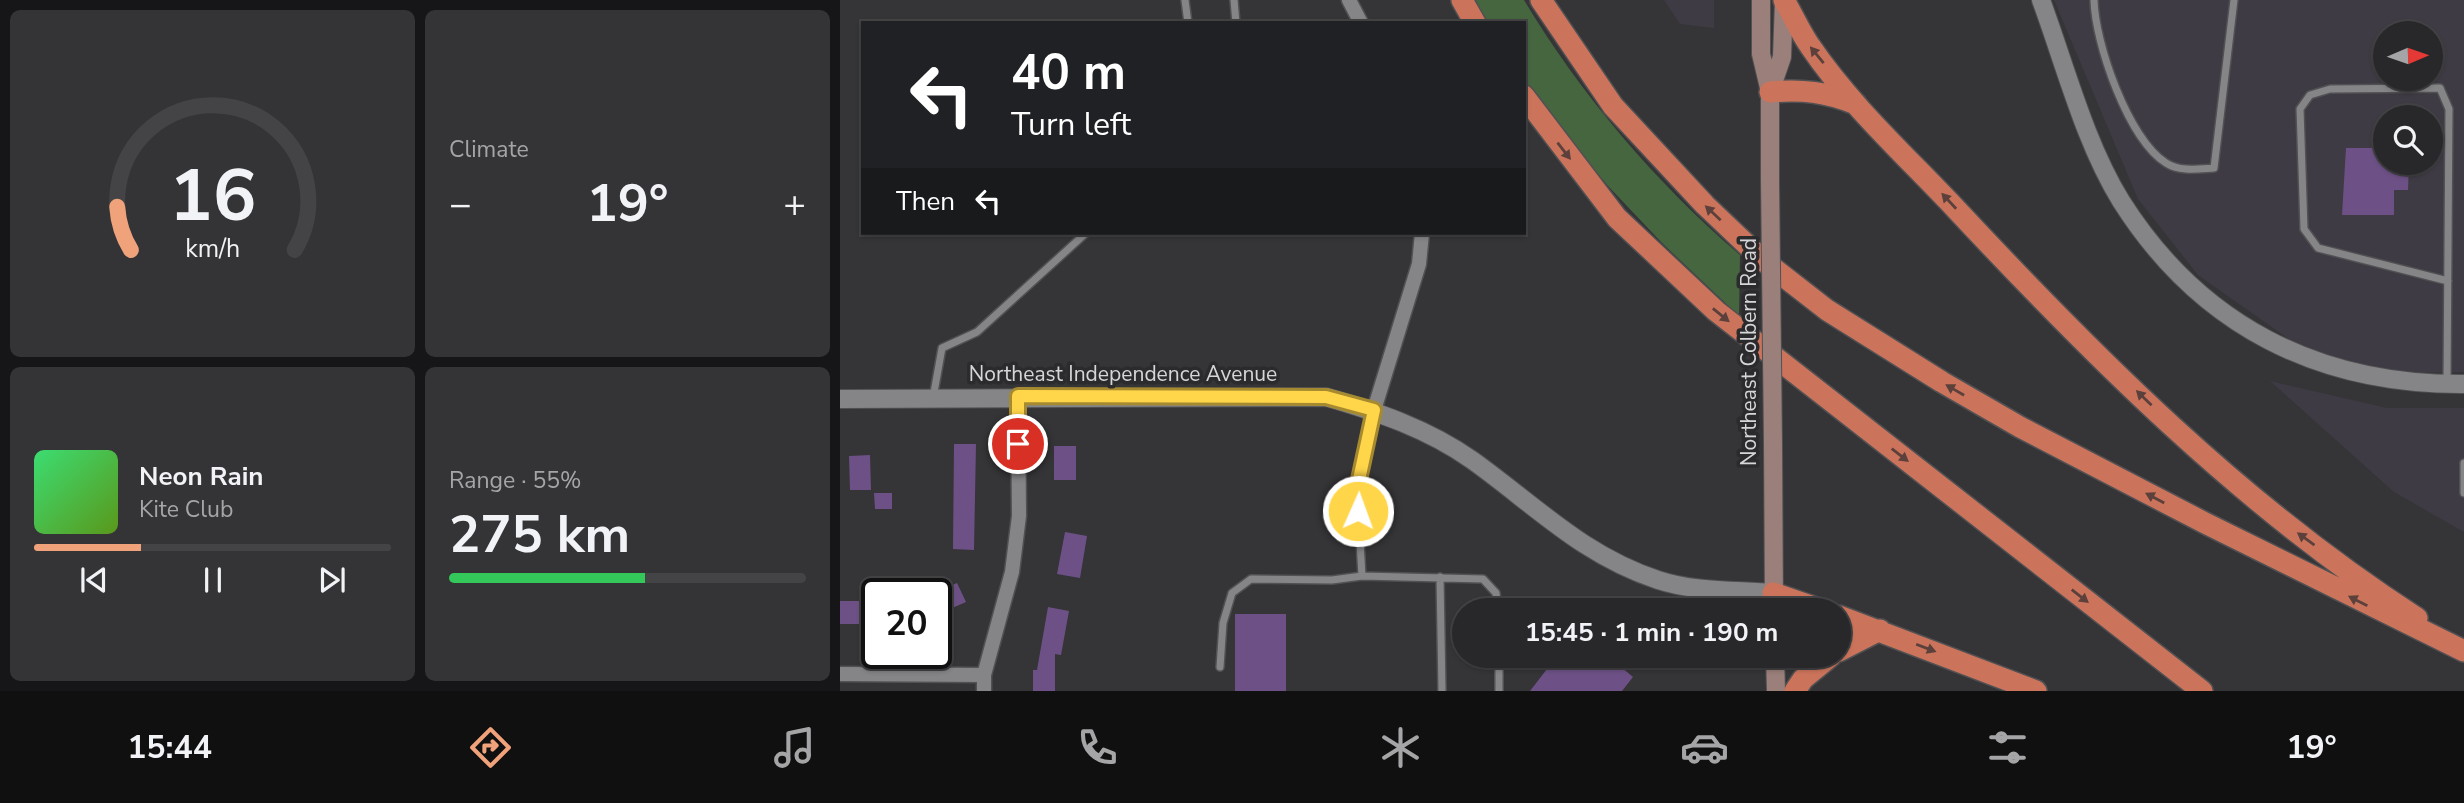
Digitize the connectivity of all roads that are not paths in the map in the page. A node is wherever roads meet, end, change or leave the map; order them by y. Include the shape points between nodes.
1 (1185, 0) edge
2 (1234, 0) edge
3 (1349, 0) edge
4 (1462, 0) edge
5 (1541, 0) edge
6 (1761, 0) edge
7 (1784, 0) edge
8 (2041, 0) edge
9 (2094, 0) edge
10 (2234, 0) edge
11 (1188, 21) edge
12 (1236, 21) edge
13 (1359, 21) edge
14 (1474, 21) edge
15 (1770, 92) junction
16 (1526, 99) edge
17 (1858, 105) junction
18 (1084, 235) edge
19 (1422, 235) edge
20 (2448, 281) junction
21 (2456, 384) edge
22 (1018, 396) junction
23 (933, 398) junction
24 (840, 399) edge
25 (1374, 410) junction
26 (2464, 463) edge
27 (2464, 493) edge
28 (1362, 576) junction
29 (1440, 577) junction
30 (1497, 598) edge
31 (1749, 598) edge
32 (1774, 598) edge
33 (1851, 620) edge
34 (1880, 630) junction
35 (1851, 645) edge
36 (2464, 649) edge
37 (1220, 667) dead end
38 (1499, 668) edge
39 (1775, 668) edge
40 (1816, 668) edge
41 (840, 674) edge
42 (984, 675) junction
43 (984, 691) edge
44 (1442, 691) edge
45 (1499, 691) edge
46 (1776, 691) edge
47 (1795, 691) edge
48 (2036, 691) edge
49 (2202, 691) edge

1 - 11 lane
2 - 12 lane
3 - 13 street
4 - 14 highway
36 -> 5 highway via 2242,542 2020,427 1827,310 1705,205 1613,106
6 - 15 main road, Northeast Colbern Road via 1761,54
7 - 15 main road, Northeast Colbern Road via 1782,57
17 -> 7 highway via 1810,47
8 - 21 street via 2099,157 2121,200 2180,278 2219,311 2303,357 2370,377
9 - 10 lane via 2094,23 2128,113 2146,144 2167,164 2184,169 2214,168
15 - 17 highway via 1824,92
15 - 32 main road, Northeast Colbern Road, bridge
16 -> 49 highway via 1617,218 1716,312
36 -> 17 highway via 2274,516 2193,445 2002,259
18 - 23 lane via 977,331 942,348
19 - 25 street via 1419,264
20 - 20 lane via 2449,109 2440,88 2330,89 2310,95 2300,109 2304,229 2318,247
20 - 21 lane
22 - 23 street, Northeast Independence Avenue
22 - 25 street, Northeast Independence Avenue via 1326,397
22 - 42 street via 1018,516 1013,561
23 - 24 street, Northeast Independence Avenue
25 - 28 lane via 1357,489
25 - 31 street, Northeast Independence Avenue via 1425,432 1470,459 1591,552 1680,587
26 - 27 lane
28 - 29 lane
28 - 37 lane via 1251,579 1232,593 1223,623
29 - 30 lane via 1483,579
29 - 44 lane
33 - 34 highway
34 - 35 highway
34 -> 48 highway
38 - 45 lane
39 - 46 main road
40 - 47 highway
41 - 42 street
42 - 43 street

